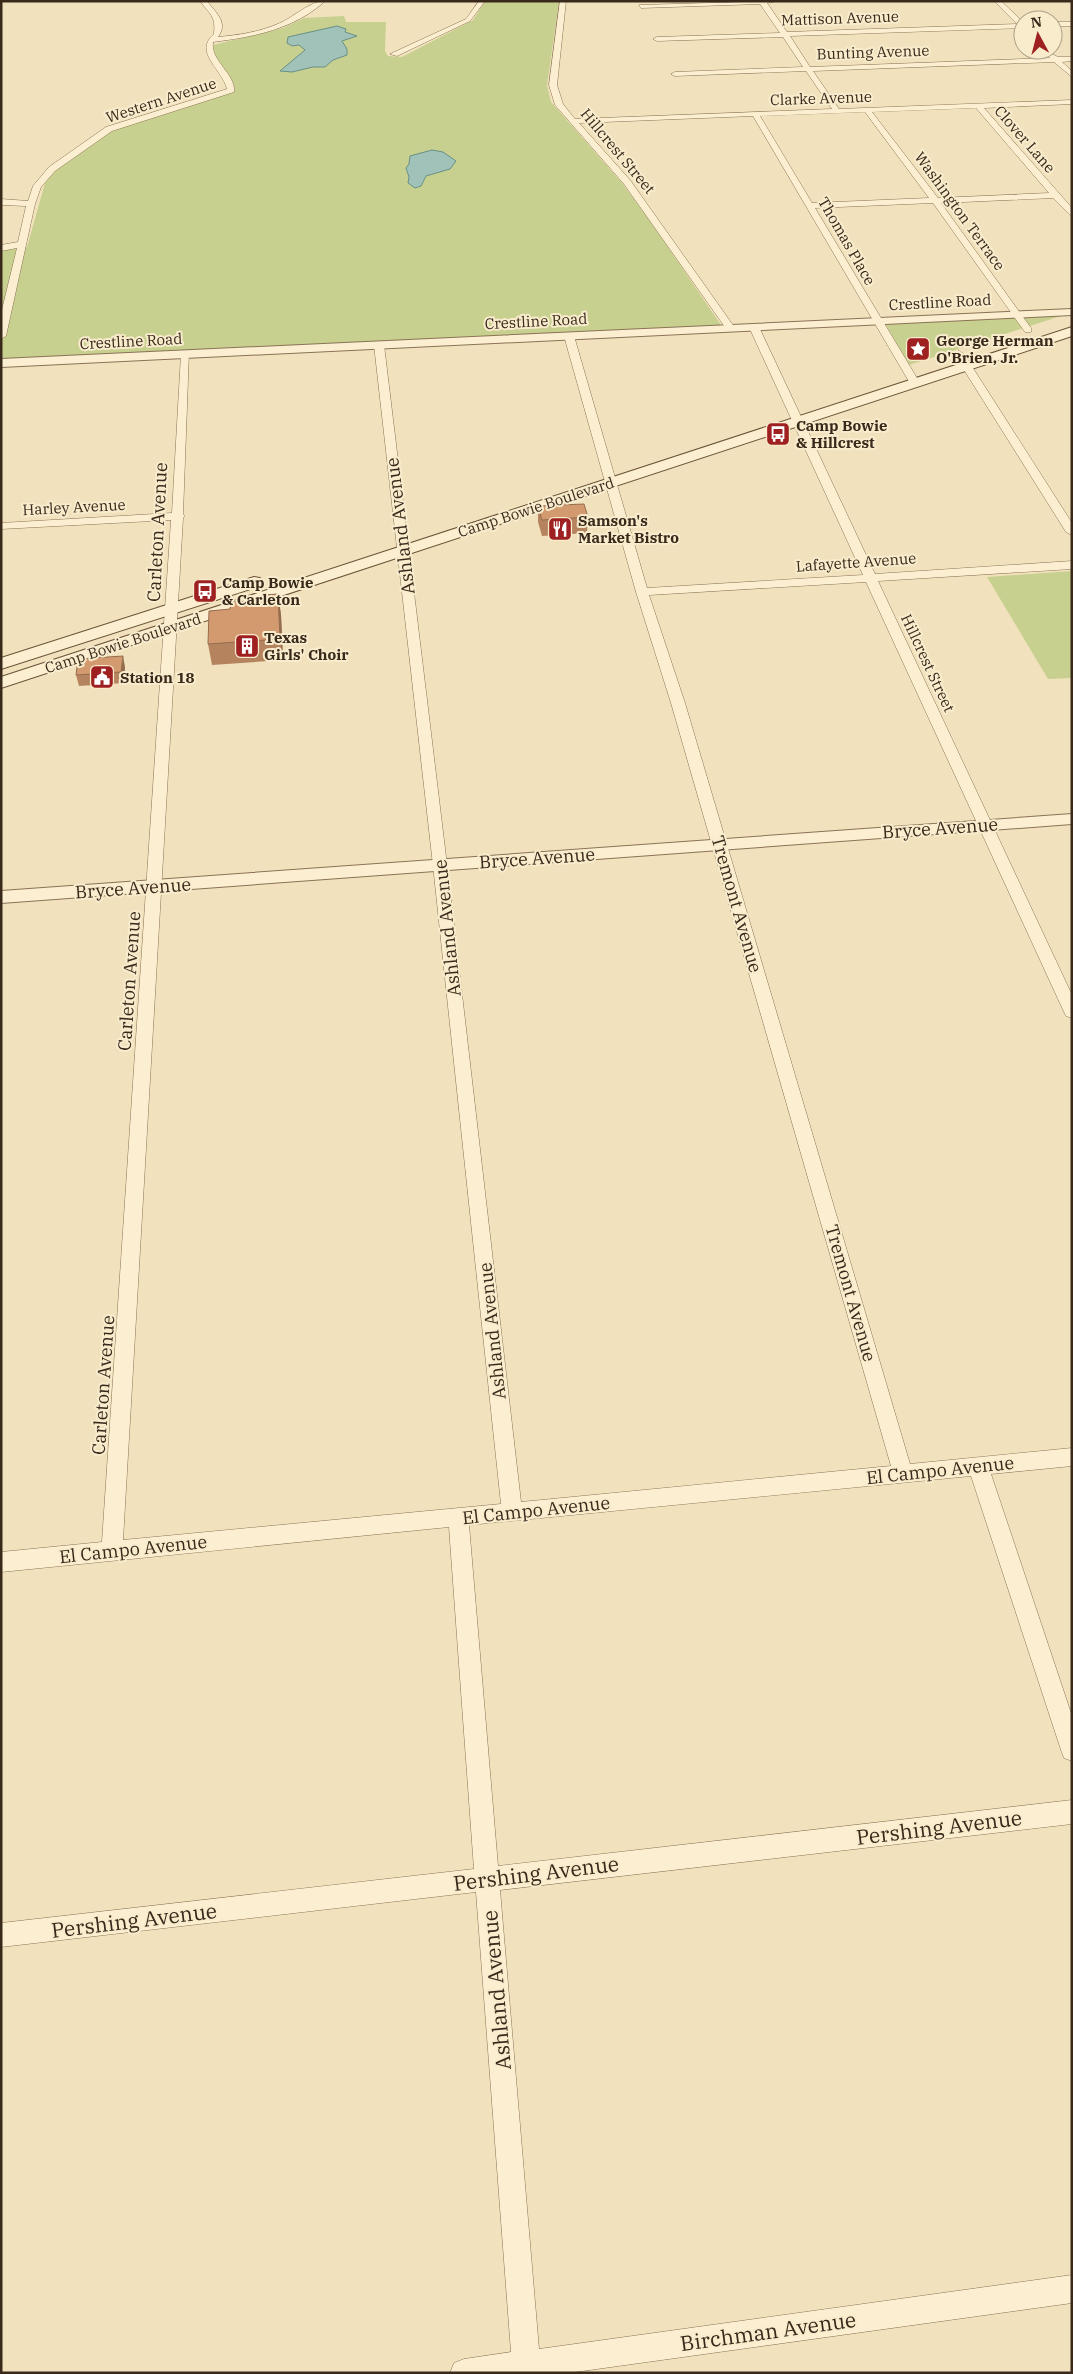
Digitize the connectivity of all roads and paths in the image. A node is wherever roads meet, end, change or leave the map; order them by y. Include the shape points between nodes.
1 (203, 1) edge
2 (322, 1) edge
3 (482, 1) edge
4 (564, 1) edge
5 (763, 1) edge
6 (774, 1) edge
7 (997, 1) edge
8 (641, 6) dead end
9 (1013, 16) edge
10 (1013, 26) edge
11 (785, 34) junction
12 (657, 39) dead end
13 (210, 40) junction
14 (394, 54) dead end
15 (1056, 60) joint
16 (808, 69) junction
17 (675, 74) dead end
18 (1072, 75) edge
19 (1072, 102) edge
20 (978, 106) junction
21 (867, 110) junction
22 (837, 111) junction
23 (754, 114) junction
24 (572, 121) junction
25 (1055, 194) junction
26 (936, 200) junction
27 (1, 202) edge
28 (31, 204) junction
29 (810, 206) junction
30 (1072, 214) edge
31 (22, 244) junction
32 (1, 248) edge
33 (1072, 312) edge
34 (1016, 314) junction
35 (1072, 317) edge
36 (877, 321) junction
37 (754, 327) junction
38 (730, 328) junction
39 (1028, 330) junction
40 (1072, 331) edge
41 (1, 336) edge
42 (569, 336) junction
43 (379, 345) junction
44 (186, 354) junction
45 (963, 360) junction
46 (1, 363) edge
47 (911, 377) junction
48 (795, 414) junction
49 (588, 473) dead end
50 (609, 475) junction
51 (179, 516) junction
52 (1, 526) edge
53 (419, 528) dead end
54 (1072, 532) edge
55 (400, 534) junction
56 (382, 540) dead end
57 (402, 551) junction
58 (1072, 565) edge
59 (271, 576) dead end
60 (870, 577) junction
61 (642, 592) junction
62 (173, 609) junction
63 (172, 628) junction
64 (51, 648) junction
65 (64, 662) junction
66 (1, 664) edge
67 (1, 683) edge
68 (1072, 819) edge
69 (985, 825) junction
70 (720, 845) junction
71 (440, 865) junction
72 (155, 886) junction
73 (1, 897) edge
74 (1072, 1012) edge
75 (1072, 1457) edge
76 (978, 1466) junction
77 (904, 1474) junction
78 (512, 1512) junction
79 (458, 1517) junction
80 (112, 1551) junction
81 (1, 1562) edge
82 (1072, 1750) edge
83 (1072, 1812) edge
84 (488, 1879) junction
85 (1, 1936) edge
86 (1072, 2289) edge
87 (527, 2369) edge
88 (464, 2373) edge

1 - 13 street via 218,18 217,34
2 - 13 street via 280,28
3 - 14 street via 468,20
4 - 24 street, Hillcrest Street via 553,85 559,105
5 - 6 street
5 - 8 street
5 - 11 street
7 - 9 street
10 - 11 street, Mattison Avenue
11 - 12 street, Mattison Avenue
11 - 16 street
13 - 28 street, Western Avenue via 211,54 232,87 230,91 109,129 52,169 37,186
15 - 16 street, Bunting Avenue
15 - 18 street
16 - 17 street, Bunting Avenue
16 - 22 street
19 - 20 street, Clarke Avenue
20 - 21 street, Clarke Avenue
20 - 25 street, Clover Lane
21 - 22 street, Clarke Avenue
21 - 26 street, Washington Terrace
22 - 23 street, Clarke Avenue
23 - 24 street, Clarke Avenue
23 - 29 street, Thomas Place
24 - 38 street, Hillcrest Street via 627,182
25 - 26 street
25 - 30 street, Clover Lane
26 - 29 street
26 - 34 street, Washington Terrace
27 - 28 street
28 - 31 street, Western Avenue
29 - 36 street, Thomas Place
31 - 32 street
31 - 41 street, Western Avenue
33 - 34 street, Crestline Road
34 - 36 street, Crestline Road
34 - 39 street, Washington Terrace
35 - 39 main road, Camp Bowie Boulevard
36 - 37 street, Crestline Road
36 - 47 street, Thomas Place
37 - 38 street, Crestline Road
37 - 48 street, Hillcrest Street
38 - 42 street, Crestline Road
39 - 45 main road, Camp Bowie Boulevard
40 - 45 main road, Camp Bowie Boulevard
42 - 43 street, Crestline Road
42 - 50 street, Tremont Avenue
43 - 44 street, Crestline Road
43 - 55 street, Ashland Avenue
44 - 46 street, Crestline Road
44 - 51 street, Carleton Avenue
45 - 47 main road, Camp Bowie Boulevard
45 - 54 street
47 - 48 main road, Camp Bowie Boulevard
48 - 50 main road, Camp Bowie Boulevard
48 - 60 street, Hillcrest Street
49 - 50 main road, Camp Bowie Boulevard
50 - 57 main road, Camp Bowie Boulevard
50 - 61 street, Tremont Avenue
51 - 52 street, Harley Avenue
51 - 62 street, Carleton Avenue
53 - 55 main road
55 - 56 main road
55 - 57 street, Ashland Avenue
57 - 63 main road, Camp Bowie Boulevard
57 - 71 street, Ashland Avenue
58 - 60 street, Lafayette Avenue
59 - 62 main road, Camp Bowie Boulevard
60 - 61 street, Lafayette Avenue
60 - 69 street, Hillcrest Street
61 - 70 street, Tremont Avenue
62 - 63 street, Carleton Avenue
62 - 64 main road, Camp Bowie Boulevard
63 - 65 main road, Camp Bowie Boulevard
63 - 72 street, Carleton Avenue
64 - 65 main road
64 - 66 main road, Camp Bowie Boulevard
65 - 67 main road, Camp Bowie Boulevard
68 - 69 street, Bryce Avenue
69 - 70 street, Bryce Avenue
69 - 74 street, Hillcrest Street
70 - 71 street, Bryce Avenue
70 - 77 street, Tremont Avenue
71 - 72 street, Bryce Avenue
71 - 78 street, Ashland Avenue
72 - 73 street, Bryce Avenue
72 - 80 street, Carleton Avenue
75 - 76 street, El Campo Avenue
76 - 77 street, El Campo Avenue
76 - 82 street
77 - 78 street, El Campo Avenue
78 - 79 street, El Campo Avenue
79 - 80 street, El Campo Avenue
79 - 84 street, Ashland Avenue
80 - 81 street, El Campo Avenue
83 - 84 street, Pershing Avenue
84 - 85 street, Pershing Avenue
84 - 87 street, Ashland Avenue
86 - 87 street, Birchman Avenue
87 - 88 street, Birchman Avenue

